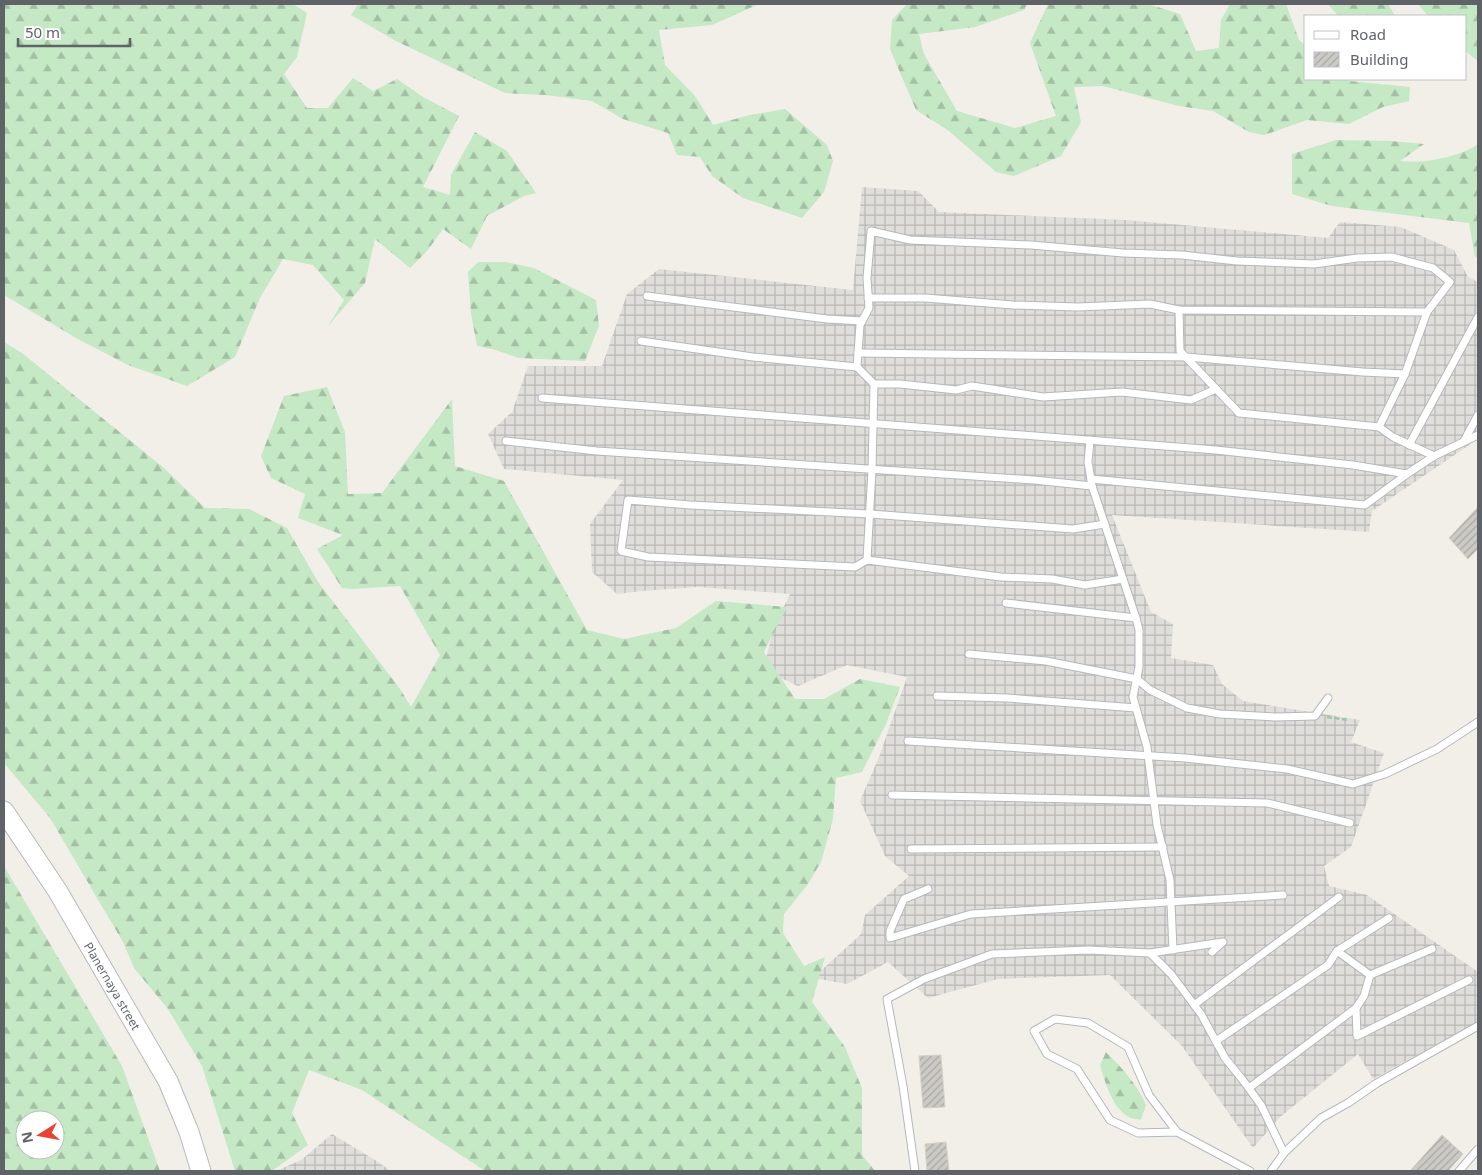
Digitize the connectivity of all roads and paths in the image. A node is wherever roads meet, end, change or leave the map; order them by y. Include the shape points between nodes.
1 (647, 296) dead end
2 (868, 298) junction
3 (1179, 310) junction
4 (1427, 312) junction
5 (1478, 317) edge
6 (862, 321) junction
7 (641, 340) dead end
8 (858, 353) junction
9 (1186, 357) junction
10 (857, 367) junction
11 (1405, 374) junction
12 (874, 384) junction
13 (1216, 389) junction
14 (542, 398) dead end
15 (1478, 415) edge
16 (873, 423) junction
17 (1379, 427) junction
18 (1478, 435) edge
19 (1090, 440) junction
20 (506, 441) dead end
21 (1464, 441) junction
22 (1409, 445) junction
23 (1434, 456) junction
24 (872, 470) junction
25 (1407, 474) junction
26 (1092, 482) junction
27 (870, 514) junction
28 (1105, 524) junction
29 (867, 560) junction
30 (1123, 578) junction
31 (1006, 603) dead end
32 (1136, 618) junction
33 (968, 654) dead end
34 (1137, 679) junction
35 (937, 696) dead end
36 (1328, 698) dead end
37 (1136, 708) junction
38 (1315, 716) junction
39 (1348, 720) dead end
40 (1478, 722) edge
41 (908, 741) dead end
42 (1148, 755) junction
43 (892, 795) dead end
44 (1154, 800) junction
45 (4, 812) edge
46 (1350, 823) dead end
47 (1163, 847) junction
48 (911, 849) dead end
49 (928, 889) dead end
50 (1283, 894) dead end
51 (1339, 897) dead end
52 (1171, 902) junction
53 (1389, 918) dead end
54 (1432, 949) dead end
55 (1173, 950) junction
56 (1212, 952) dead end
57 (1337, 952) junction
58 (1150, 953) junction
59 (1370, 975) junction
60 (1469, 980) dead end
61 (1194, 1005) junction
62 (1356, 1008) junction
63 (1478, 1026) edge
64 (1216, 1041) junction
65 (1249, 1088) junction
66 (1177, 1132) junction
67 (1478, 1149) edge
68 (1284, 1153) junction
69 (201, 1171) edge
70 (915, 1171) edge
71 (1250, 1171) edge
72 (1271, 1171) edge
73 (1459, 1171) edge

1 - 6 lane
2 - 3 lane via 1078,307 1150,304
2 - 4 lane via 871,231 910,240 1039,245 1237,261 1314,264 1392,257 1433,268 1450,282
2 - 6 lane via 869,308
3 - 4 lane
3 - 9 lane via 1180,351
4 - 11 lane
5 - 22 lane
6 - 8 lane
7 - 10 lane via 753,357
8 - 9 lane
8 - 10 lane
9 - 11 lane
9 - 13 lane
10 - 12 lane
11 - 17 lane
12 - 13 lane via 956,390 972,386 1043,397 1122,392 1191,400
12 - 16 lane
13 - 17 lane via 1239,413
14 - 16 lane
15 - 21 lane
16 - 19 lane
16 - 24 lane
17 - 22 lane
18 - 21 lane
19 - 25 lane via 1216,450
19 - 26 lane via 1088,462
20 - 24 lane via 597,452
21 - 23 lane
22 - 23 lane
23 - 25 lane
24 - 26 lane
24 - 27 lane
25 - 26 lane via 1365,505
26 - 28 lane
27 - 28 lane via 1073,528
27 - 29 lane
27 - 29 lane via 628,500 621,551 648,557 855,566
28 - 30 lane
29 - 30 lane via 1085,585
30 - 32 lane
31 - 32 lane
32 - 34 lane via 1139,630
33 - 34 lane via 1046,661
34 - 37 lane via 1133,697
34 - 38 lane via 1150,690 1187,708 1220,714
35 - 37 lane
36 - 38 lane
37 - 42 lane
38 - 39 path
40 - 42 lane via 1437,749 1385,774 1353,784 1287,769
41 - 42 lane
42 - 44 lane
43 - 44 lane
44 - 46 lane via 1267,803
44 - 47 lane
45 - 69 main road, Planernaya street via 57,890 168,1081
47 - 48 lane
47 - 52 lane
49 - 52 lane via 904,899 890,938 970,914
50 - 52 lane
51 - 61 lane
52 - 55 lane
53 - 57 lane
54 - 59 lane
55 - 56 lane via 1223,942
55 - 58 lane
57 - 59 lane
57 - 64 lane via 1328,964
58 - 61 lane
58 - 70 lane via 1088,950 992,954 924,978 887,999
59 - 62 lane via 1364,996
60 - 62 lane via 1357,1036
61 - 64 lane
62 - 65 lane
63 - 68 lane via 1321,1118
64 - 65 lane
65 - 68 lane via 1261,1105
66 - 66 lane via 1150,1094 1128,1047 1088,1023 1055,1019 1034,1031 1047,1054 1077,1069 1110,1120 1138,1133
66 - 71 lane
67 - 73 lane
68 - 72 lane

